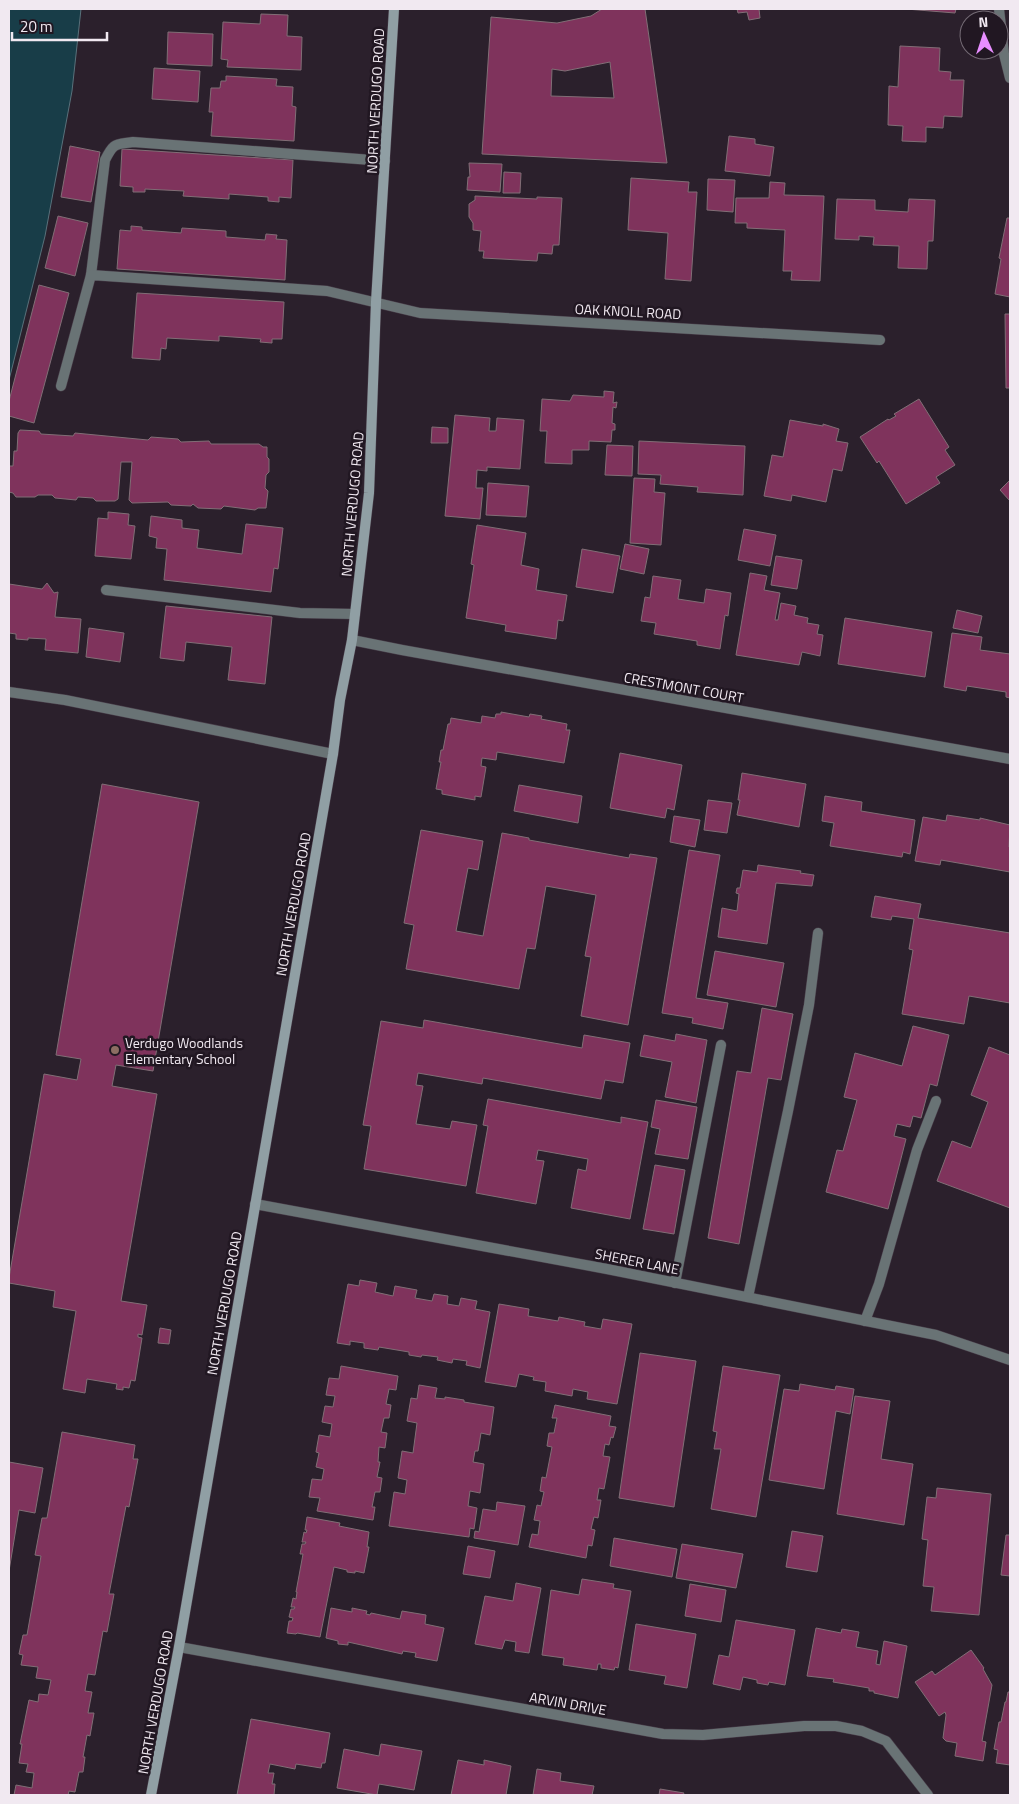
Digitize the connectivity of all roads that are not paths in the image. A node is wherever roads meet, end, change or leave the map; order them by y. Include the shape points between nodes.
1 (394, 9) edge
2 (999, 9) edge
3 (1010, 78) edge
4 (385, 161) junction
5 (91, 275) junction
6 (376, 302) junction
7 (880, 340) dead end
8 (61, 386) dead end
9 (106, 590) dead end
10 (355, 614) junction
11 (352, 640) junction
12 (9, 692) edge
13 (333, 754) junction
14 (1010, 759) edge
15 (818, 933) dead end
16 (721, 1045) dead end
17 (936, 1101) dead end
18 (255, 1204) junction
19 (675, 1283) junction
20 (748, 1297) junction
21 (866, 1321) junction
22 (1010, 1360) edge
23 (178, 1647) junction
24 (152, 1795) edge
25 (928, 1795) edge

1 - 4 main road, NORTH VERDUGO ROAD
2 - 3 street
4 - 5 street via 133,142 116,144 105,160
4 - 6 main road, NORTH VERDUGO ROAD
5 - 6 street, OAK KNOLL ROAD via 327,291
5 - 8 street
6 - 7 street, OAK KNOLL ROAD via 420,313
6 - 10 main road, NORTH VERDUGO ROAD via 369,493
9 - 10 street via 300,613
10 - 11 main road, NORTH VERDUGO ROAD
11 - 13 main road, NORTH VERDUGO ROAD
11 - 14 street, CRESTMONT COURT
12 - 13 street via 65,700
13 - 18 main road, NORTH VERDUGO ROAD
15 - 20 street via 809,1005
16 - 19 street
17 - 21 street via 917,1150
18 - 19 street, SHERER LANE
18 - 23 main road, NORTH VERDUGO ROAD
19 - 20 street, SHERER LANE
20 - 21 street, SHERER LANE
21 - 22 street, SHERER LANE via 936,1335
23 - 24 main road, NORTH VERDUGO ROAD
23 - 25 street, ARVIN DRIVE via 663,1734 703,1735 804,1726 853,1729 886,1741

